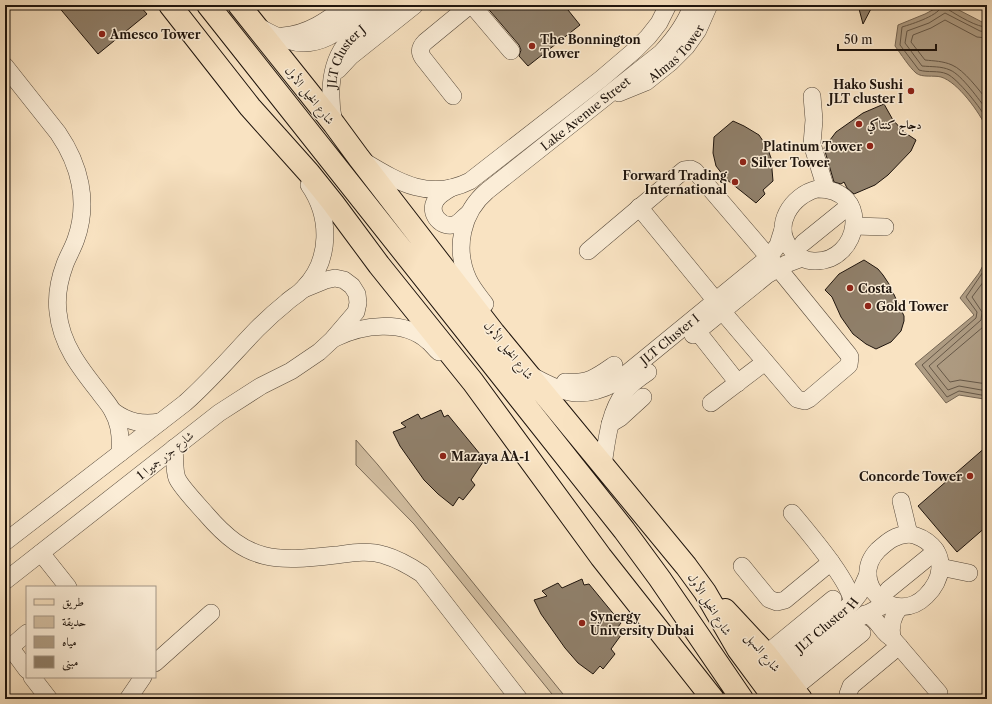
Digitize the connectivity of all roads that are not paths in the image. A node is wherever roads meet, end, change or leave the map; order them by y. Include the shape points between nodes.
1 (170, 5) edge
2 (208, 5) edge
3 (239, 5) edge
4 (371, 5) edge
5 (392, 5) edge
6 (471, 5) edge
7 (668, 5) edge
8 (692, 5) edge
9 (709, 5) edge
10 (417, 8) edge
11 (341, 12) edge
12 (254, 25) junction
13 (511, 51) dead end
14 (5, 66) edge
15 (331, 80) junction
16 (453, 96) dead end
17 (608, 96) junction
18 (812, 96) dead end
19 (334, 124) junction
20 (281, 142) junction
21 (359, 158) junction
22 (451, 188) junction
23 (826, 189) junction
24 (848, 202) junction
25 (639, 207) junction
26 (468, 214) junction
27 (855, 226) junction
28 (885, 227) dead end
29 (751, 237) junction
30 (796, 241) junction
31 (588, 251) dead end
32 (774, 263) junction
33 (794, 288) junction
34 (302, 290) junction
35 (719, 306) junction
36 (697, 332) junction
37 (494, 333) junction
38 (332, 340) junction
39 (765, 362) junction
40 (614, 365) dead end
41 (535, 378) junction
42 (473, 382) junction
43 (738, 383) junction
44 (643, 397) dead end
45 (711, 403) dead end
46 (113, 411) junction
47 (160, 422) junction
48 (610, 424) junction
49 (174, 448) junction
50 (120, 453) junction
51 (602, 465) junction
52 (142, 473) junction
53 (177, 478) junction
54 (901, 501) dead end
55 (792, 513) dead end
56 (909, 534) junction
57 (5, 542) edge
58 (41, 552) junction
59 (936, 554) junction
60 (832, 564) junction
61 (742, 566) dead end
62 (969, 573) dead end
63 (5, 581) edge
64 (67, 586) edge
65 (882, 588) junction
66 (705, 592) junction
67 (833, 599) dead end
68 (852, 603) junction
69 (210, 613) dead end
70 (865, 614) junction
71 (862, 633) dead end
72 (26, 634) edge
73 (896, 642) junction
74 (7, 650) edge
75 (156, 662) edge
76 (26, 669) edge
77 (33, 678) edge
78 (142, 678) edge
79 (782, 681) edge
80 (939, 693) dead end
81 (49, 699) edge
82 (128, 699) edge
83 (519, 699) edge
84 (713, 699) edge
85 (742, 699) edge
86 (850, 699) edge

1 - 20 main road via 250,107
2 - 85 main road, شارع الخيل الأول via 624,530
3 - 12 main road, شارع الخيل الأول
4 - 11 street, JLT Cluster J
5 - 15 street, JLT Cluster J via 350,38 339,56
6 - 13 street
6 - 16 street via 421,48 421,55
7 - 22 street, Lake Avenue Street via 648,37 601,79 479,175
8 - 17 street, Lake Avenue Street via 683,25 661,53
9 - 17 street, Almas Tower via 698,30 672,62 646,82
10 - 15 street via 391,31 345,62
11 - 12 street, JLT Cluster J via 332,35 313,43 288,41
12 - 19 main road, شارع الخيل الأول
14 - 46 street via 58,133 76,166 81,190 81,216 58,287 60,325 74,359
15 - 19 street, JLT Cluster J
17 - 26 street, Lake Avenue Street via 487,191
18 - 23 street via 812,144
19 - 21 main road, شارع الخيل الأول
20 - 34 street via 317,196 323,212 323,256 311,280
20 - 42 main road via 309,173
21 - 22 street, Lake Avenue Street via 406,184 432,190
21 - 37 main road, شارع الخيل الأول
22 - 26 street, Lake Avenue Street via 436,200 433,213 442,224 449,225 456,224
23 - 24 street via 833,190
23 - 30 street, JLT Cluster I via 809,191 789,209
24 - 27 street
24 - 30 street
25 - 29 street via 684,170 691,169
25 - 31 street
25 - 35 street
26 - 37 street, Lake Avenue Street via 462,242 462,262 468,280 490,313
27 - 28 street
27 - 30 street, JLT Cluster I via 846,245 838,253 822,260
29 - 30 street via 759,238 774,233
29 - 32 street
30 - 32 street, JLT Cluster I
30 - 32 street, JLT Cluster I via 778,245
30 - 33 street via 799,273
32 - 33 street
32 - 35 street, JLT Cluster I via 767,275
33 - 39 street via 848,354 849,365 809,399 801,401
34 - 38 street via 335,278 344,280 357,294 356,312
34 - 47 street via 262,324 201,389
35 - 36 street, JLT Cluster I
35 - 39 street
35 - 41 street, JLT Cluster I via 616,383 604,389 580,393 567,392
36 - 43 street
36 - 48 street, JLT Cluster I via 624,392 616,405
37 - 41 main road, شارع الخيل الأول
38 - 42 street via 347,332 363,328 409,330 428,341 457,373
38 - 49 street, شارع جزر جميرا 1 via 305,362 219,413
39 - 43 street
40 - 41 street via 597,377 582,382
41 - 51 main road, شارع الخيل الأول
42 - 84 main road via 601,557
43 - 45 street
44 - 48 street
46 - 47 street via 135,422
46 - 50 street via 120,436
47 - 50 street
48 - 51 street, JLT Cluster I
49 - 52 street, شارع جزر جميرا 1
49 - 53 street
50 - 57 street
51 - 66 main road, شارع الخيل الأول
52 - 53 street
52 - 58 street, شارع جزر جميرا 1
53 - 83 street via 218,527 232,540 253,553 278,559 304,559 361,552 383,555 403,562 422,574
54 - 56 street
55 - 60 street
56 - 59 street via 917,536
56 - 65 street, JLT Cluster H via 894,537 886,542 870,561
58 - 63 street, شارع جزر جميرا 1
58 - 64 street
59 - 62 street
59 - 65 street
59 - 65 street, JLT Cluster H via 939,575 936,584 927,595 914,604
60 - 61 street via 785,600 777,602 770,599
60 - 65 street via 840,570 855,571
60 - 68 street via 850,591
65 - 68 street, JLT Cluster H via 859,594
65 - 70 street, JLT Cluster H
65 - 73 street via 894,616 892,621
66 - 79 main road, شارع السهل via 742,628
66 - 79 main road, شارع الخيل الأول via 738,649
67 - 79 street via 787,632
68 - 79 street, JLT Cluster H
69 - 75 street
70 - 73 street via 874,619
70 - 79 street, JLT Cluster H
71 - 79 street via 845,652 819,673
72 - 74 street
73 - 80 street
73 - 86 street via 851,686 848,694
74 - 76 street
77 - 81 street
78 - 82 street

